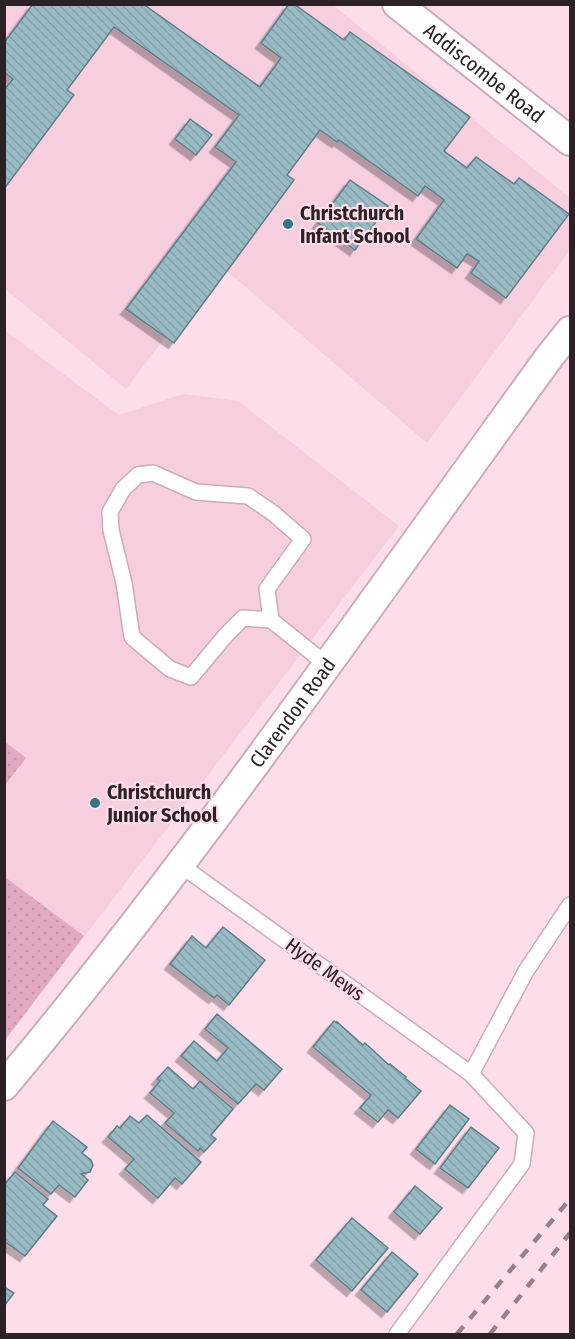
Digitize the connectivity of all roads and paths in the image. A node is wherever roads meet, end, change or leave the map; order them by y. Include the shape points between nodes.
1 (397, 4) edge
2 (570, 141) edge
3 (570, 331) edge
4 (271, 620) junction
5 (326, 664) junction
6 (179, 864) junction
7 (570, 905) edge
8 (471, 1074) junction
9 (4, 1086) edge
10 (397, 1335) edge

1 - 2 street, Addiscombe Road
3 - 5 street, Clarendon Road
4 - 4 lane via 243,618 190,677 148,653 132,637 111,530 110,512 123,489 138,475 153,473 196,492 248,496 303,539 267,589
4 - 5 lane
5 - 6 street, Clarendon Road
6 - 8 lane, Hyde Mews
6 - 9 street, Clarendon Road
7 - 8 lane via 526,971
8 - 10 lane, Hyde Mews via 526,1133 522,1164

